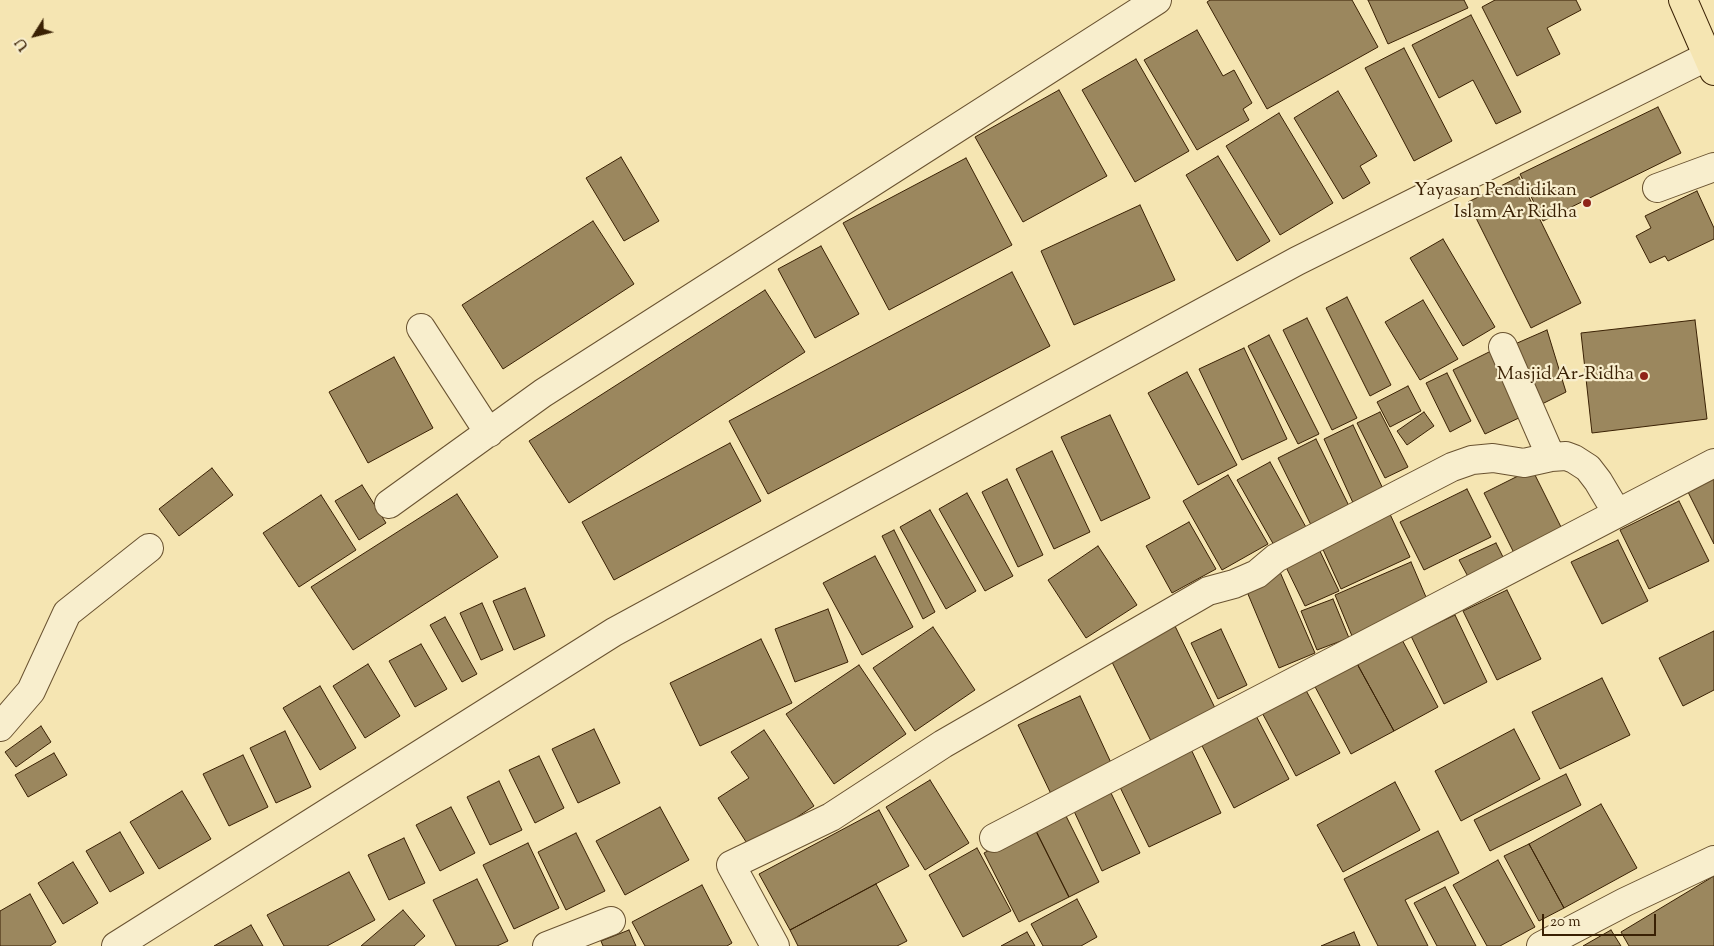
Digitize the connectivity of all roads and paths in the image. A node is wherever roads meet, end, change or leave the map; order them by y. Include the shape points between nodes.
1 (1157, 0) edge
2 (1683, 0) edge
3 (1711, 64) edge
4 (1714, 167) edge
5 (1657, 188) dead end
6 (421, 328) dead end
7 (1503, 347) dead end
8 (488, 433) junction
9 (1550, 456) junction
10 (1714, 463) edge
11 (390, 504) dead end
12 (1617, 513) junction
13 (149, 548) dead end
14 (0, 727) edge
15 (994, 838) dead end
16 (1714, 860) edge
17 (611, 921) dead end
18 (116, 946) edge
19 (547, 946) edge
20 (775, 946) edge
21 (1541, 946) edge

1 - 8 street via 550,389
2 - 3 main road
3 - 18 street via 1297,261 614,632
4 - 5 street
6 - 8 street
7 - 9 street
8 - 11 street
9 - 12 street via 1566,456 1588,468
9 - 20 street via 1524,463 1493,458 1472,460 1452,467 1276,558 1257,574 1208,591 943,744 831,817 731,865
10 - 12 street
12 - 15 street
13 - 14 street via 67,613 31,691
16 - 21 street
17 - 19 street

